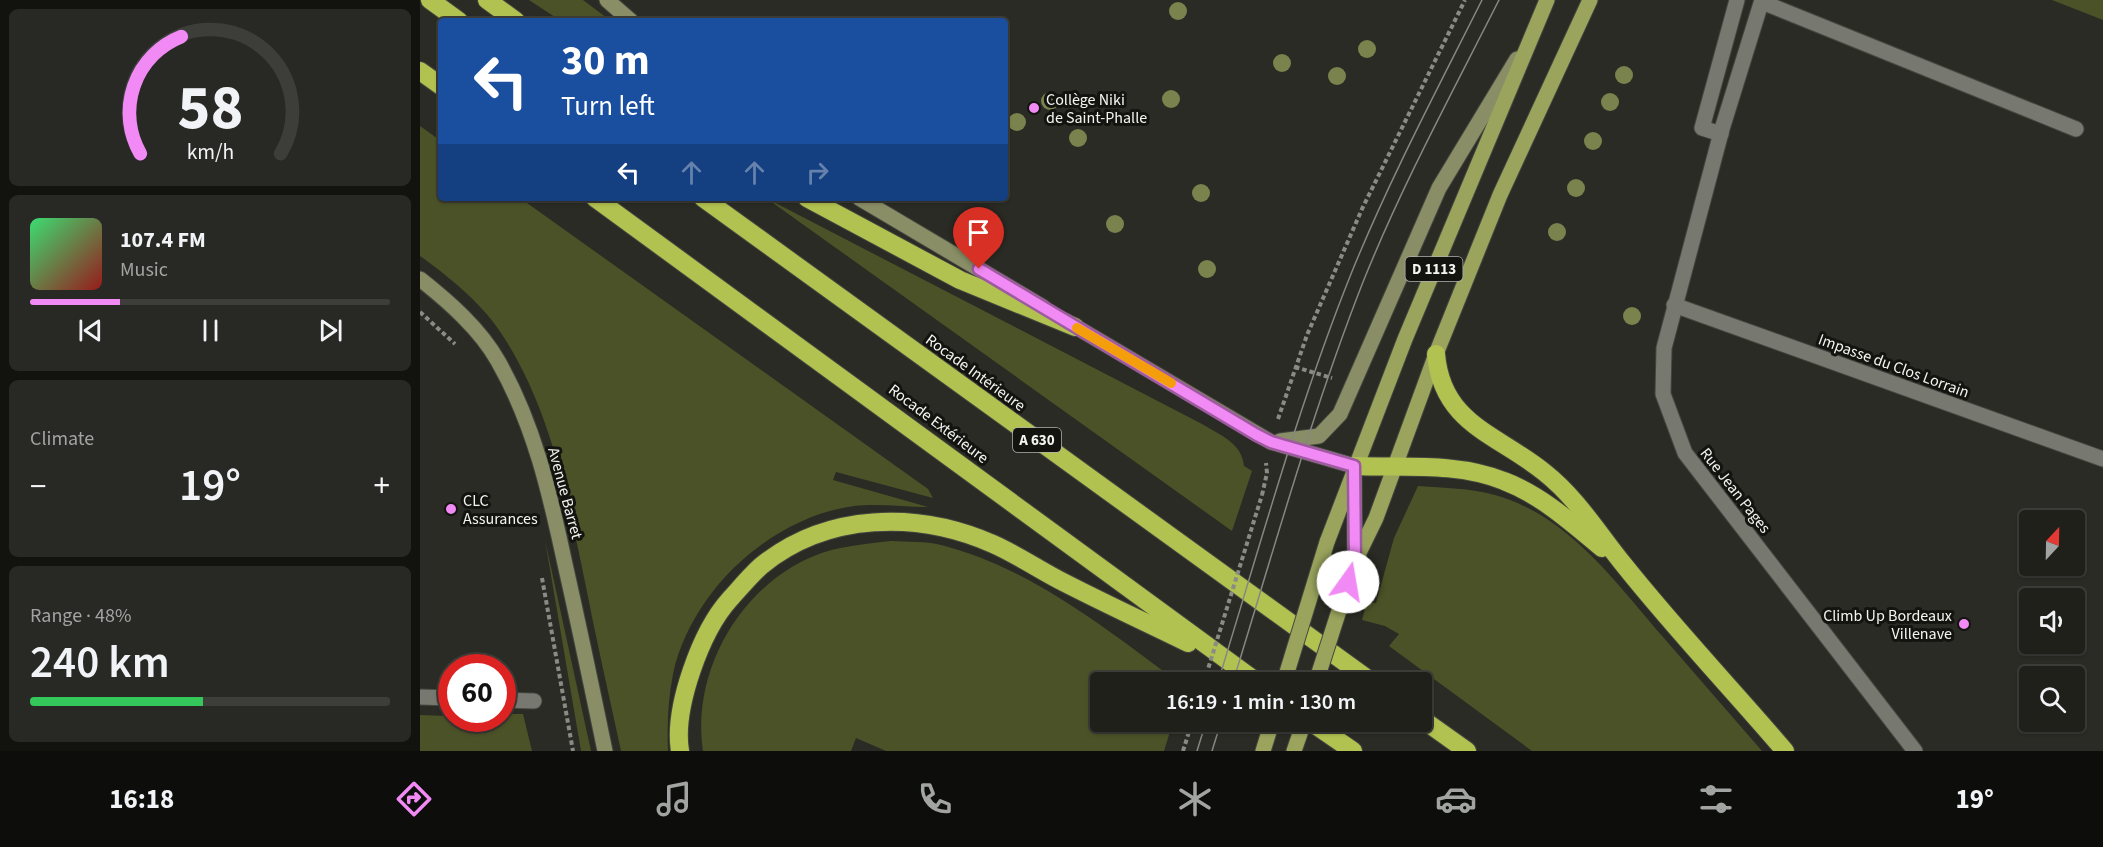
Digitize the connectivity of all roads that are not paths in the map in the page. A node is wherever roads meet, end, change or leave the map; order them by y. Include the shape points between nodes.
1 (430, 0) edge
2 (487, 0) edge
3 (608, 0) edge
4 (1547, 0) edge
5 (1590, 0) edge
6 (1737, 0) edge
7 (1762, 1) edge
8 (455, 18) edge
9 (512, 18) edge
10 (628, 18) edge
11 (1530, 38) junction
12 (420, 71) edge
13 (438, 84) edge
14 (2076, 129) dead end
15 (1721, 134) junction
16 (600, 201) edge
17 (707, 201) edge
18 (813, 201) edge
19 (865, 201) edge
20 (420, 279) edge
21 (1674, 305) junction
22 (1075, 327) junction
23 (1436, 354) junction
24 (1271, 442) junction
25 (2103, 459) edge
26 (1354, 466) junction
27 (1394, 467) junction
28 (1355, 561) junction
29 (1624, 565) junction
30 (1230, 663) junction
31 (1243, 672) edge
32 (1287, 672) edge
33 (1319, 672) edge
34 (1358, 672) edge
35 (420, 697) edge
36 (438, 698) edge
37 (516, 700) edge
38 (534, 701) dead end
39 (1432, 726) edge
40 (1269, 732) edge
41 (1301, 732) edge
42 (1325, 732) edge
43 (605, 751) edge
44 (680, 751) edge
45 (1263, 751) edge
46 (1294, 751) edge
47 (1353, 751) edge
48 (1467, 751) edge
49 (1785, 751) edge
50 (1914, 751) edge

1 - 8 highway
2 - 9 highway
3 - 10 street
4 - 11 main road, D 1113
5 - 23 main road, D 1113 via 1500,195
6 - 15 street via 1702,128
7 - 14 street
7 - 15 street, Rue Jean Pages
11 - 24 street via 1438,188 1340,414 1319,436
11 - 26 main road, D 1113
12 - 13 highway
15 - 21 street, Rue Jean Pages
16 - 30 highway, Rocade Extérieure
17 - 34 highway, Rocade Intérieure / A 630
18 - 22 highway via 960,280
19 - 22 street
20 - 43 street, Avenue Barret via 474,328 498,360 523,412 555,515
21 - 25 street, Impasse du Clos Lorrain
21 - 50 street, Rue Jean Pages via 1664,348 1663,394 1685,453
22 - 24 street
23 - 27 main road, D 1113
23 - 29 highway via 1443,391 1456,407 1478,429 1544,471 1572,496
24 - 26 street
26 - 27 highway
26 - 28 street
26 - 32 main road, D 1113, bridge
27 - 28 main road, D 1113
27 - 29 highway via 1464,470 1504,481 1558,513
28 - 33 main road, D 1113, bridge
29 - 49 highway
30 - 31 highway, Rocade Extérieure
30 - 44 highway via 992,544 930,525 884,520 840,526 796,543 761,566 726,603 703,638 686,689
35 - 36 street
37 - 38 street
39 - 48 highway
40 - 45 main road
41 - 46 main road
42 - 47 highway

